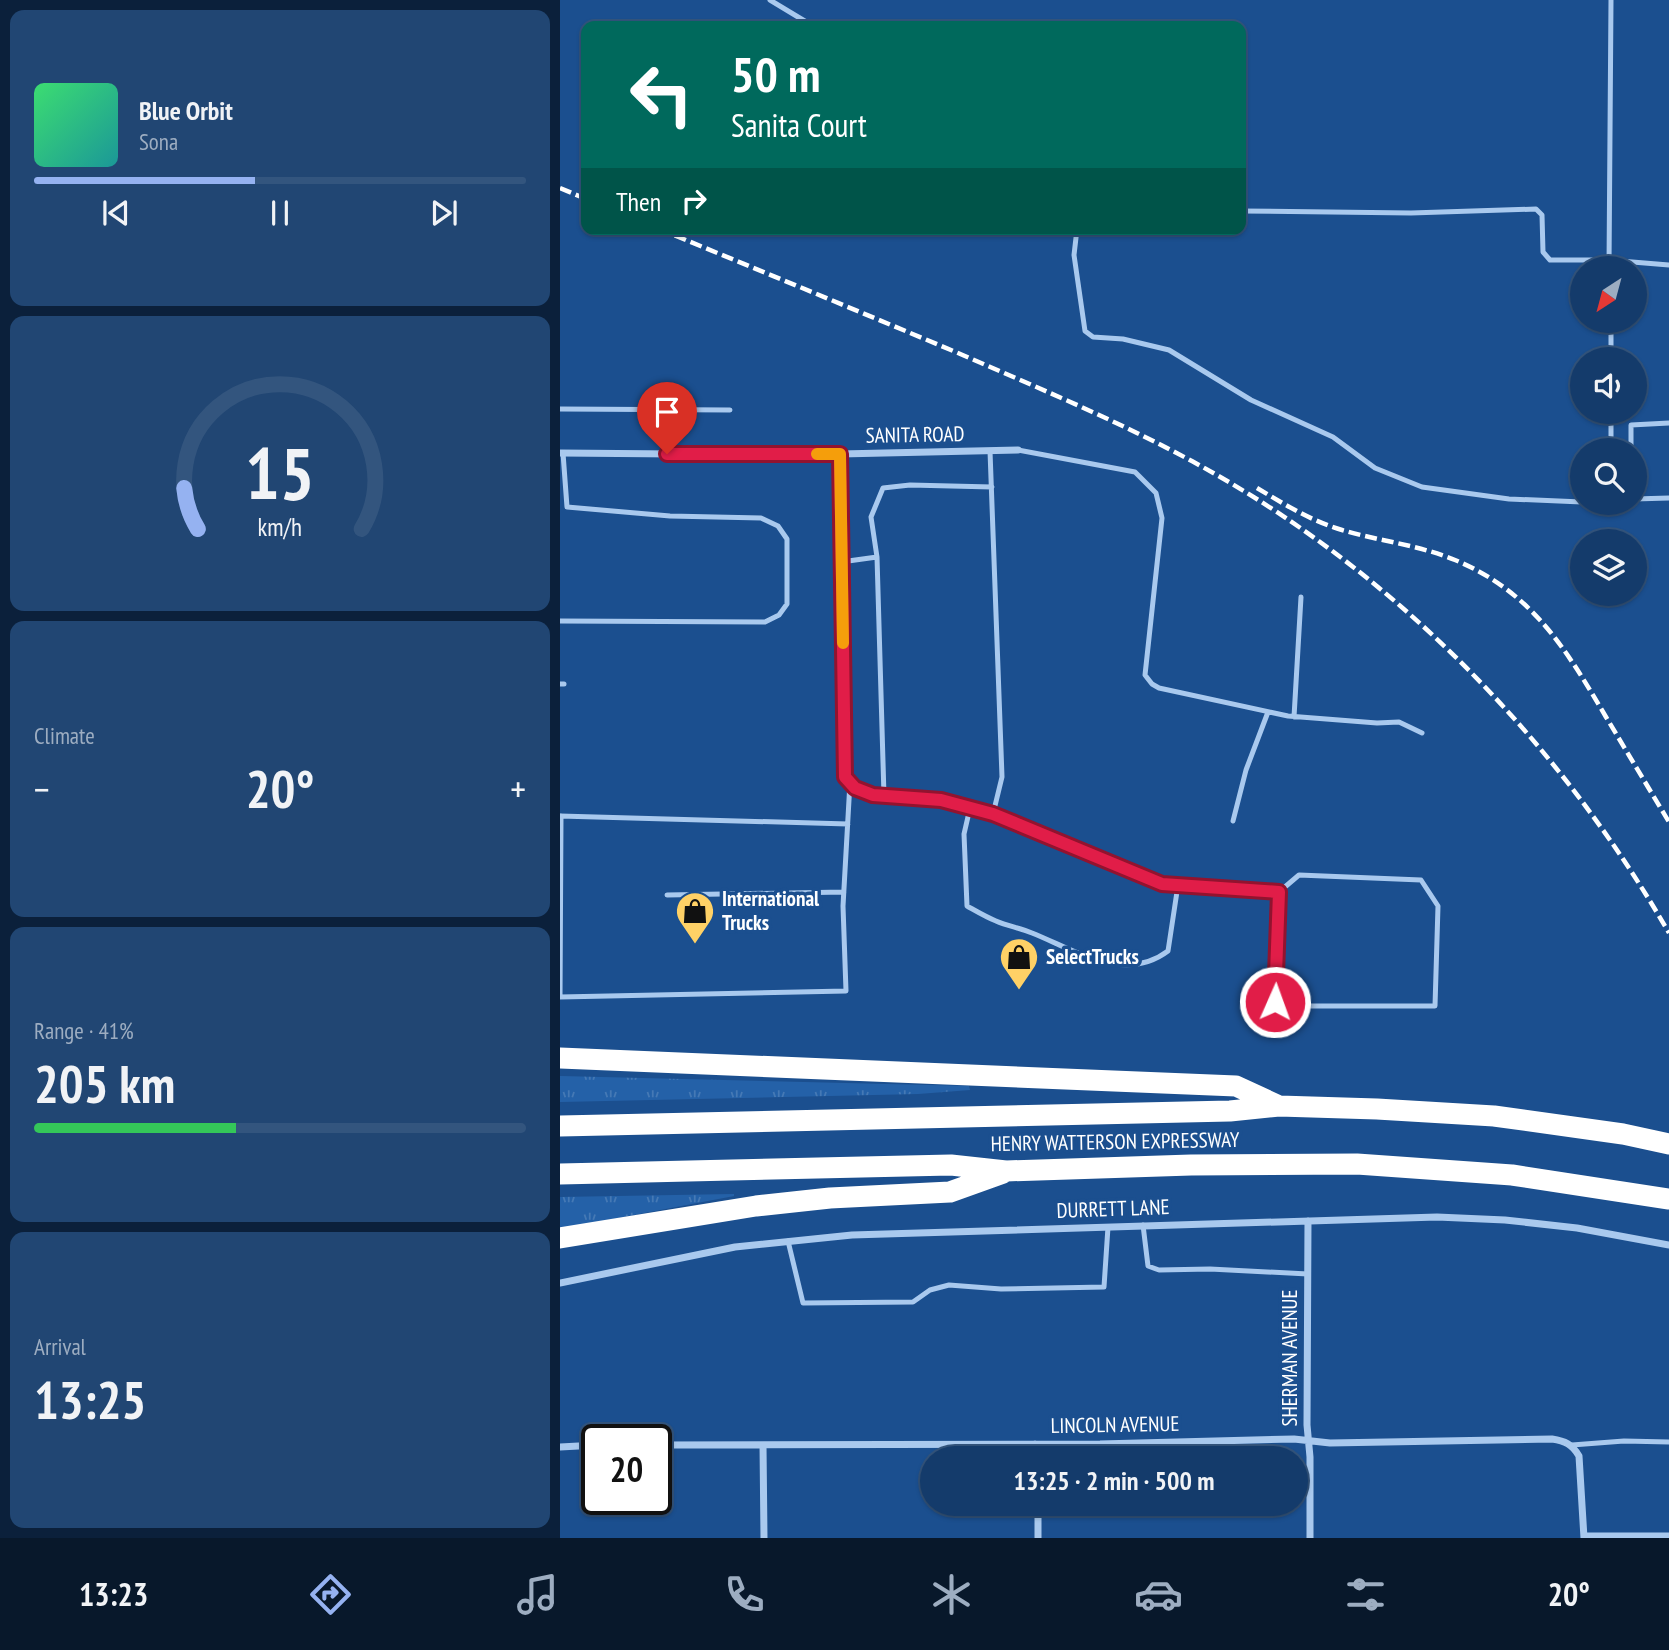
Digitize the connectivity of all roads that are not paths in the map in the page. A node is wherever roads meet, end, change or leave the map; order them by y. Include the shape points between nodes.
1 (769, 0) edge
2 (1611, 0) edge
3 (805, 21) edge
4 (1246, 211) edge
5 (1076, 235) edge
6 (1608, 256) edge
7 (1570, 260) edge
8 (1647, 263) edge
9 (1669, 265) edge
10 (560, 409) edge
11 (730, 410) dead end
12 (1669, 423) edge
13 (1631, 438) edge
14 (1018, 450) joint
15 (990, 451) junction
16 (562, 453) edge
17 (840, 454) junction
18 (992, 487) junction
19 (1669, 498) edge
20 (1647, 499) edge
21 (1570, 502) edge
22 (564, 506) edge
23 (877, 557) junction
24 (841, 562) junction
25 (1301, 597) dead end
26 (560, 621) edge
27 (1268, 712) junction
28 (1294, 717) junction
29 (1422, 733) dead end
30 (850, 782) junction
31 (884, 796) junction
32 (970, 808) junction
33 (993, 814) junction
34 (561, 816) edge
35 (1233, 821) dead end
36 (848, 824) junction
37 (1178, 885) junction
38 (844, 892) junction
39 (1279, 892) junction
40 (667, 895) dead end
41 (560, 997) edge
42 (560, 1058) edge
43 (1279, 1106) junction
44 (560, 1126) edge
45 (1669, 1144) edge
46 (1006, 1171) junction
47 (560, 1174) edge
48 (1669, 1199) edge
49 (1308, 1221) junction
50 (1143, 1225) junction
51 (1108, 1227) junction
52 (560, 1238) edge
53 (788, 1240) junction
54 (1669, 1245) edge
55 (1308, 1274) junction
56 (560, 1283) edge
57 (1308, 1441) junction
58 (1669, 1442) edge
59 (764, 1444) junction
60 (1035, 1444) joint
61 (672, 1445) edge
62 (1572, 1445) junction
63 (581, 1446) edge
64 (560, 1447) edge
65 (1038, 1516) edge
66 (1669, 1536) edge
67 (1584, 1537) edge
68 (764, 1538) edge
69 (1038, 1538) edge
70 (1310, 1538) edge

1 - 3 lane
2 - 6 lane
4 - 7 lane via 1536,209 1542,215 1543,252 1550,260
5 - 21 lane via 1074,255 1085,331 1093,337 1169,350 1251,400 1333,437 1374,468 1422,487
8 - 9 lane
10 - 11 lane
12 - 13 lane via 1631,425
14 - 15 street, SANITA ROAD
14 - 27 lane via 1135,472 1150,485 1159,499 1162,518 1145,675 1159,688
15 - 17 street, SANITA ROAD
15 - 18 lane
16 - 17 street, SANITA ROAD
16 - 22 lane
17 - 24 street
18 - 23 lane via 883,488 871,517
18 - 33 lane via 1002,777
19 - 20 lane
22 - 26 lane via 670,516 761,518 778,526 787,540 787,604 765,622
23 - 24 lane
23 - 31 lane
24 - 30 street via 845,777
25 - 28 lane
27 - 28 lane
27 - 35 lane
28 - 29 lane via 1399,722
30 - 31 street via 855,788
30 - 36 lane
31 - 32 street via 941,800
32 - 33 street
32 - 37 lane via 964,834 967,906 1078,955 1111,965 1154,961 1168,951
33 - 37 street via 1127,871
34 - 36 lane
34 - 41 lane
36 - 38 lane
37 - 39 street
38 - 40 lane
38 - 41 lane via 846,991
39 - 39 lane via 1299,875 1421,880 1438,906 1435,1006 1275,1002
42 - 43 highway via 1236,1086
43 - 44 highway, HENRY WATTERSON EXPRESSWAY via 1230,1111
43 - 45 highway, HENRY WATTERSON EXPRESSWAY via 1494,1116
46 - 47 highway, HENRY WATTERSON EXPRESSWAY via 951,1165
46 - 48 highway, HENRY WATTERSON EXPRESSWAY via 1357,1164 1512,1175
46 - 52 highway via 950,1192 756,1206
49 - 50 street, DURRETT LANE
49 - 54 street, DURRETT LANE via 1505,1220
49 - 55 street, SHERMAN AVENUE
50 - 51 street, DURRETT LANE
50 - 55 lane via 1148,1266 1159,1270
51 - 53 street, DURRETT LANE
51 - 53 lane via 1104,1287 949,1285 930,1290 913,1302 803,1303
53 - 56 street, DURRETT LANE via 689,1255
55 - 57 street, SHERMAN AVENUE
57 - 60 street, LINCOLN AVENUE
57 - 62 street, LINCOLN AVENUE via 1552,1439
57 - 70 street, SHERMAN AVENUE
58 - 62 lane
59 - 60 street, LINCOLN AVENUE
59 - 61 street, LINCOLN AVENUE
59 - 68 street
62 - 67 street via 1582,1465
63 - 64 street
65 - 69 street
66 - 67 street

